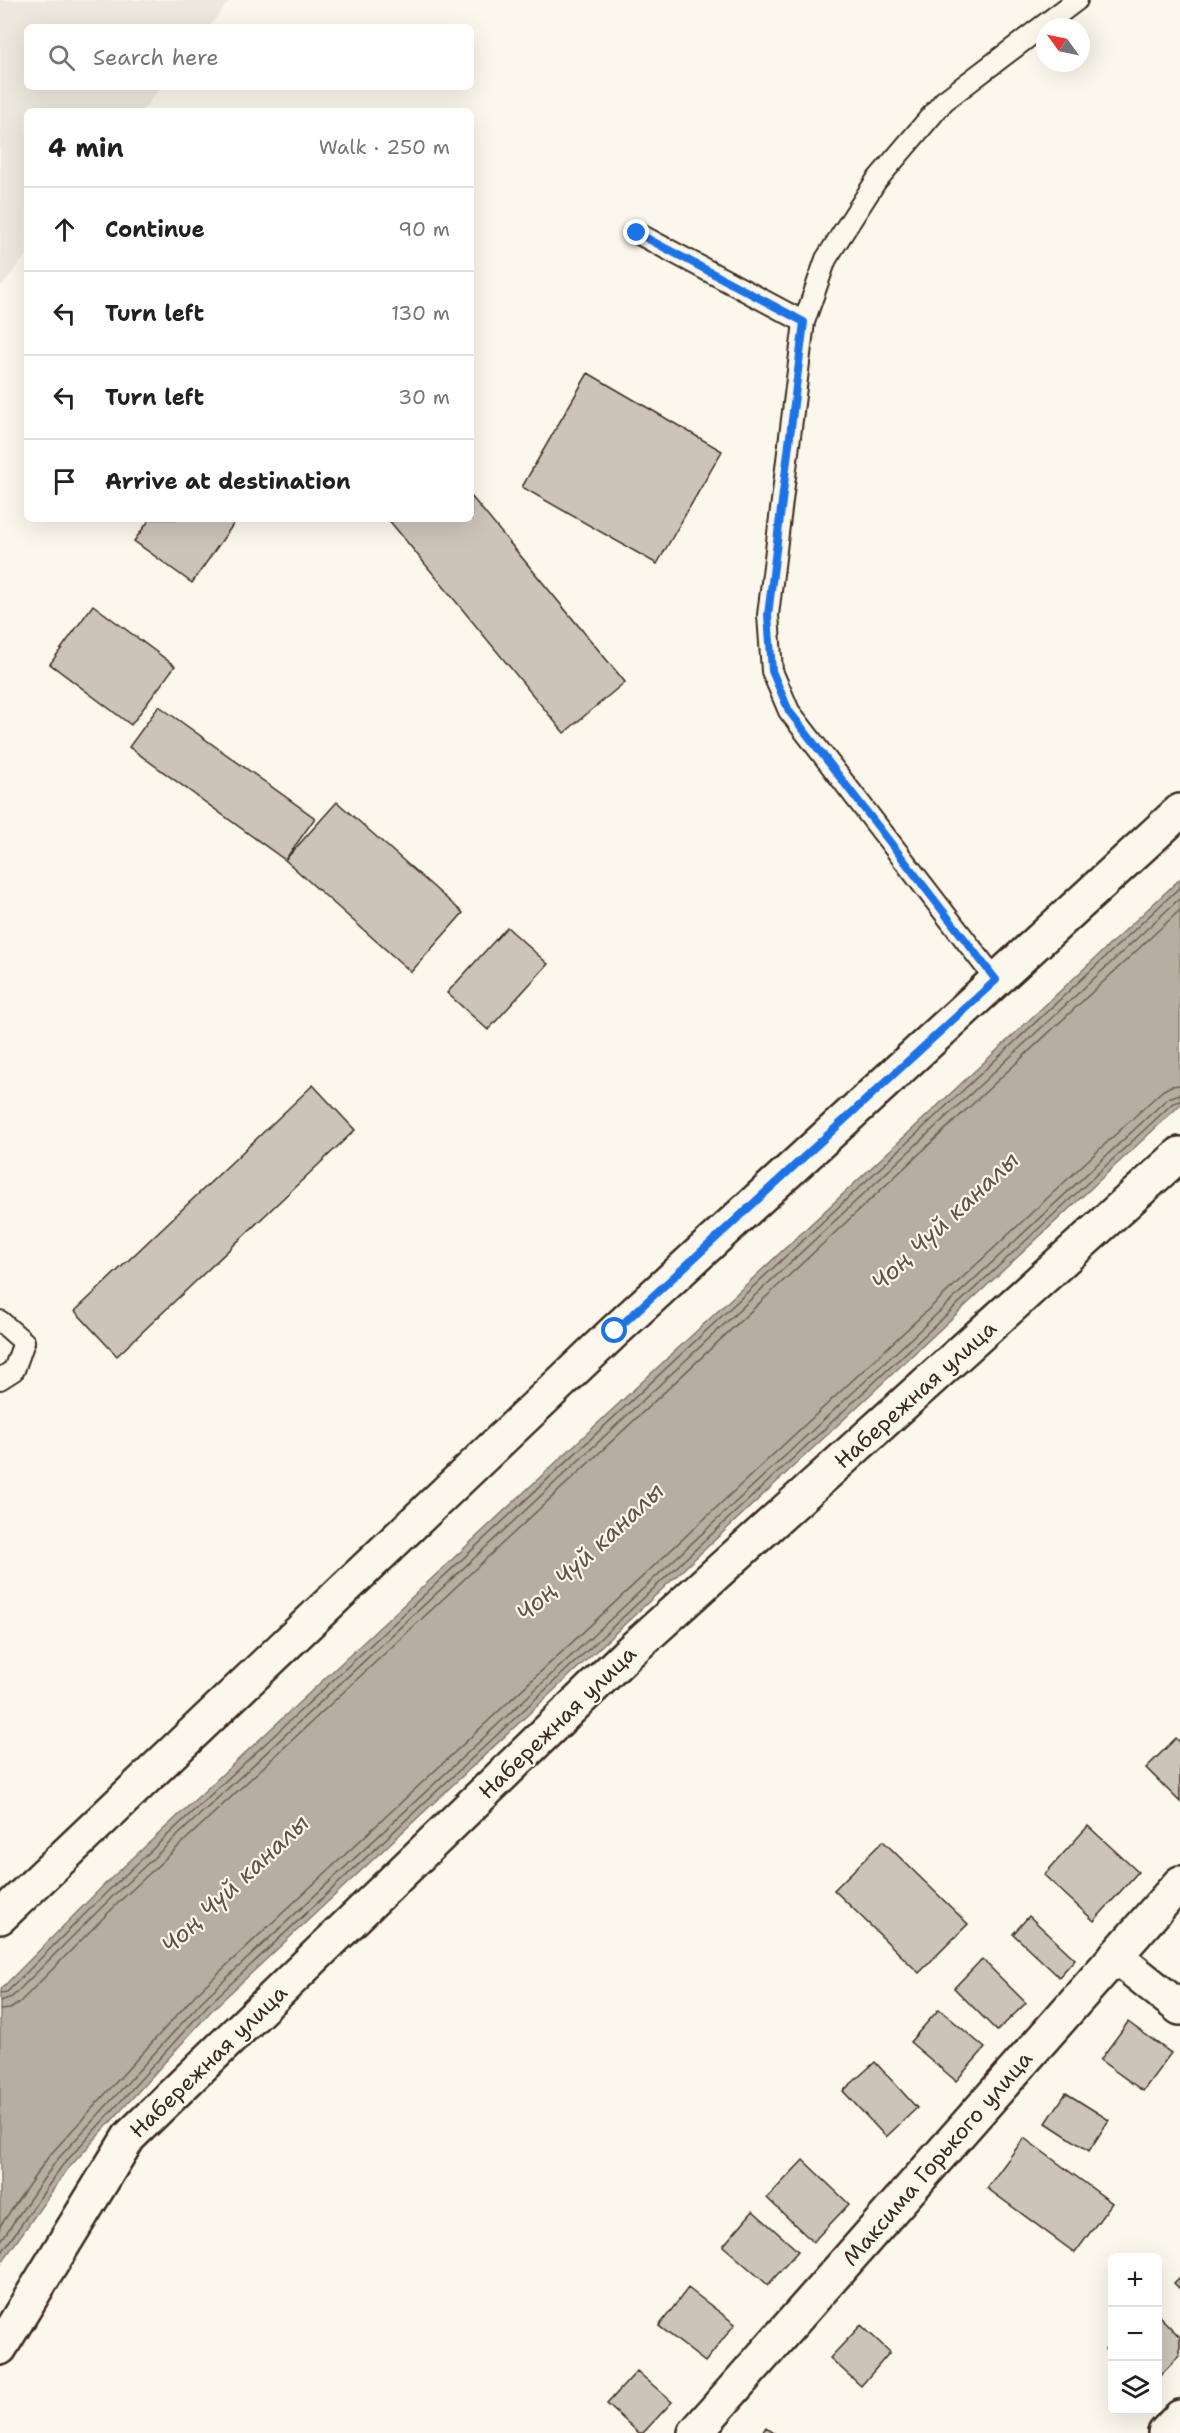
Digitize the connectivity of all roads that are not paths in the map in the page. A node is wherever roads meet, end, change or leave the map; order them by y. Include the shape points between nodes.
1 (1077, 0) edge
2 (637, 233) dead end
3 (804, 322) junction
4 (1180, 811) edge
5 (996, 980) junction
6 (1180, 1154) edge
7 (0, 1321) edge
8 (0, 1379) edge
9 (1180, 1883) edge
10 (3, 1907) edge
11 (1115, 1956) junction
12 (1180, 2008) edge
13 (0, 2348) edge
14 (1180, 2417) edge
15 (695, 2433) edge
16 (1165, 2433) edge

1 - 3 lane via 944,101 876,181 826,260
2 - 3 lane
3 - 5 lane via 768,615 772,671 789,711
4 - 5 street
5 - 10 street via 615,1331
6 - 13 street, Набережная улица via 626,1655 129,2137
7 - 8 lane via 24,1342 14,1370
9 - 11 street, Максима Горького улица
11 - 12 street
11 - 15 street, Максима Горького улица
14 - 16 street

